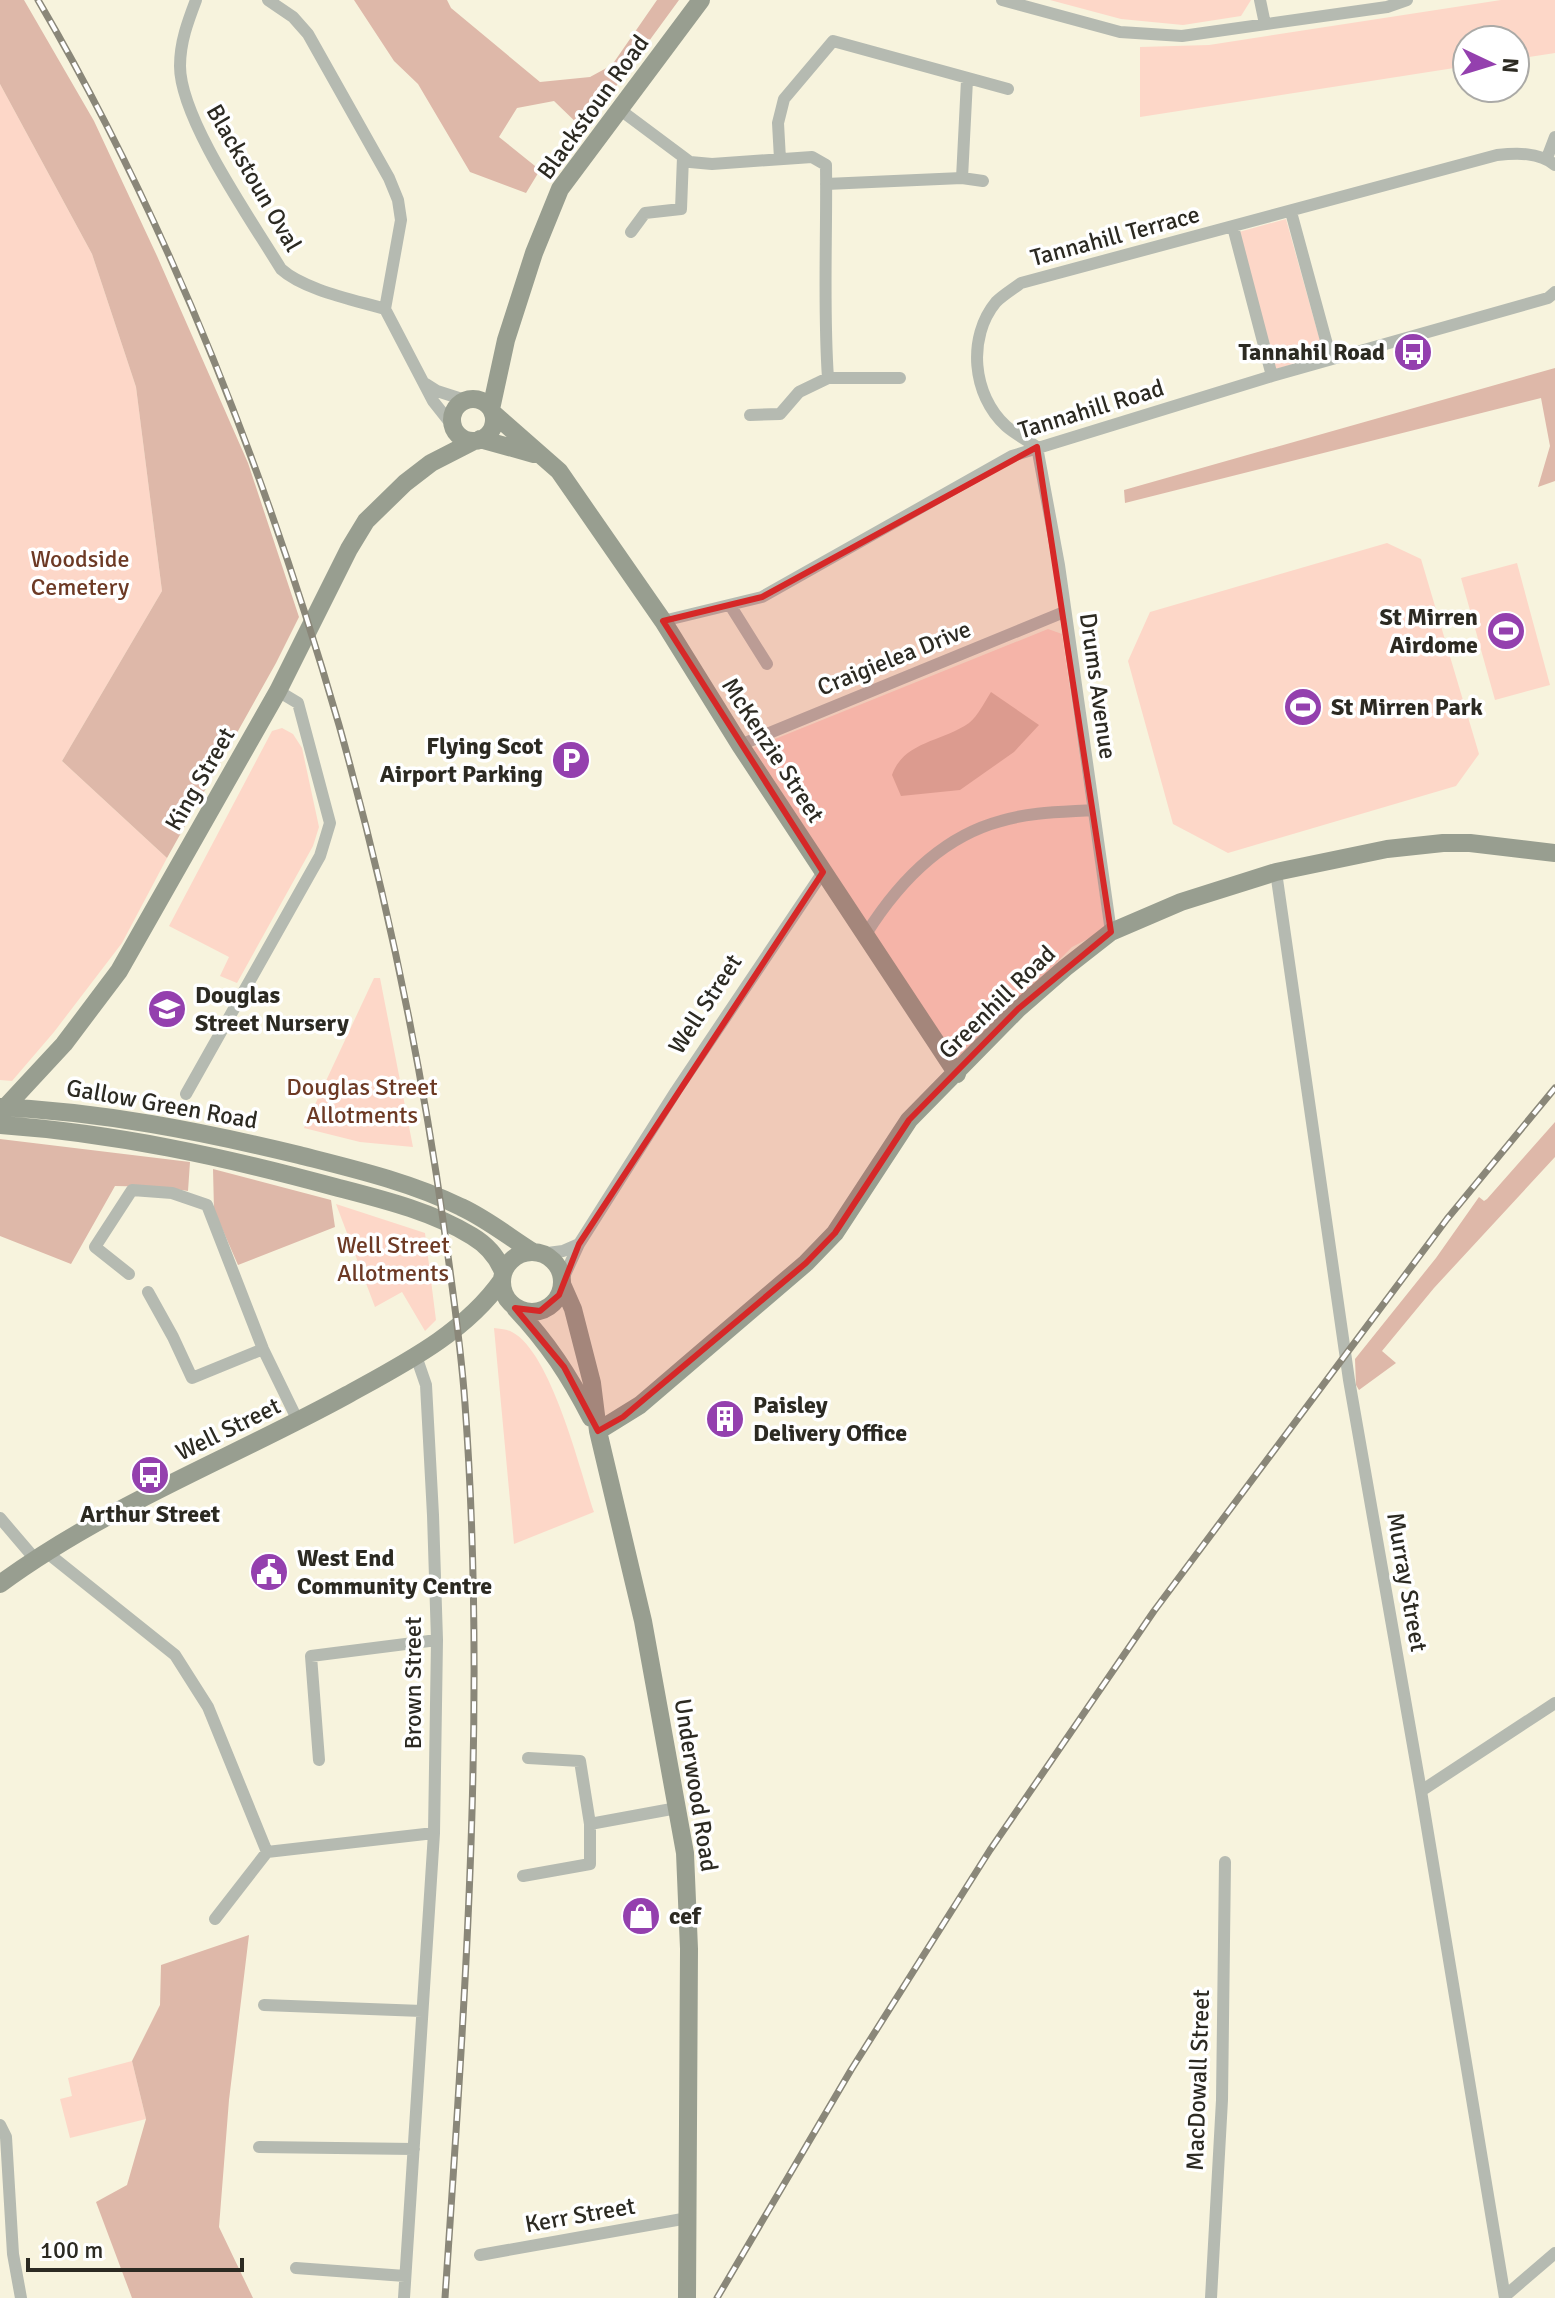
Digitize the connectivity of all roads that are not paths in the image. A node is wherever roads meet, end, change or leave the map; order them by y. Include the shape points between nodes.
1 (196, 0) edge
2 (268, 0) edge
3 (701, 0) edge
4 (1002, 0) edge
5 (1260, 0) edge
6 (1407, 0) edge
7 (1265, 24) junction
8 (967, 80) junction
9 (1008, 89) dead end
10 (619, 109) junction
11 (1555, 137) edge
12 (683, 157) junction
13 (780, 159) junction
14 (1551, 162) edge
15 (962, 178) junction
16 (983, 181) dead end
17 (826, 184) junction
18 (1291, 212) junction
19 (1233, 227) junction
20 (631, 232) dead end
21 (1555, 292) edge
22 (385, 309) junction
23 (506, 340) junction
24 (1331, 359) junction
25 (1272, 376) junction
26 (828, 378) junction
27 (900, 378) dead end
28 (423, 382) junction
29 (468, 399) junction
30 (492, 411) junction
31 (750, 415) dead end
32 (453, 427) junction
33 (477, 440) junction
34 (1037, 447) junction
35 (544, 458) junction
36 (431, 463) junction
37 (730, 605) junction
38 (1064, 612) junction
39 (663, 621) junction
40 (767, 664) dead end
41 (278, 691) junction
42 (740, 745) junction
43 (1093, 810) junction
44 (1555, 853) edge
45 (823, 872) junction
46 (1276, 872) junction
47 (1111, 932) junction
48 (866, 934) junction
49 (957, 1074) junction
50 (186, 1094) dead end
51 (0, 1110) edge
52 (0, 1125) edge
53 (579, 1244) junction
54 (537, 1253) junction
55 (129, 1274) dead end
56 (502, 1276) junction
57 (562, 1282) junction
58 (148, 1292) dead end
59 (514, 1307) junction
60 (475, 1312) junction
61 (263, 1349) junction
62 (416, 1356) junction
63 (298, 1421) junction
64 (598, 1431) junction
65 (0, 1518) edge
66 (40, 1555) junction
67 (0, 1584) edge
68 (437, 1640) junction
69 (1555, 1703) edge
70 (528, 1758) dead end
71 (319, 1760) dead end
72 (1421, 1791) junction
73 (677, 1808) junction
74 (590, 1824) junction
75 (434, 1833) junction
76 (267, 1852) junction
77 (1225, 1862) dead end
78 (523, 1876) dead end
79 (215, 1919) dead end
80 (264, 2005) dead end
81 (422, 2011) junction
82 (0, 2125) edge
83 (259, 2147) dead end
84 (414, 2149) junction
85 (688, 2218) junction
86 (1555, 2253) edge
87 (480, 2255) dead end
88 (296, 2268) dead end
89 (405, 2276) junction
90 (1505, 2297) edge
91 (21, 2298) edge
92 (404, 2298) edge
93 (687, 2298) edge
94 (1211, 2298) edge

1 - 22 street, Blackstoun Oval via 184,32 183,94 281,269 303,283
2 - 22 street via 308,34 398,200 401,220
3 - 10 street, Blackstoun Road
4 - 7 street via 1120,32 1182,36
5 - 7 street
6 - 7 street
8 - 9 street
8 - 13 street via 833,41 784,99 778,123
8 - 15 street
10 - 12 street
10 - 23 street, Blackstoun Road via 560,189
11 - 14 street
12 - 13 street via 712,164
12 - 20 street via 681,209 645,213
13 - 17 street via 812,157 826,165
14 - 18 street, Tannahill Terrace via 1518,153 1497,155
15 - 16 street
15 - 17 street
17 - 26 street
18 - 19 street, Tannahill Terrace
18 - 24 street
19 - 25 street, Tannahill Terrace
19 - 34 street, Tannahill Terrace via 1021,283 997,301 980,327 976,355 983,393 1005,425
21 - 24 street, Tannahill Road
22 - 28 street
23 - 29 street, Blackstoun Road via 491,373
23 - 30 street, Blackstoun Road
24 - 25 street, Tannahill Road
25 - 34 street, Tannahill Road
26 - 27 street
26 - 31 street via 799,392 780,414
28 - 29 street
28 - 32 street
29 - 30 street via 484,402
29 - 32 street via 454,409
30 - 33 street via 490,431
30 - 35 street, McKenzie Street
32 - 33 street via 462,438
32 - 36 street, King Street
33 - 35 street, McKenzie Street
33 - 36 street, King Street
34 - 37 street, Tannahill Road via 1012,456 762,597
34 - 38 street, Drums Avenue
35 - 39 street, McKenzie Street via 559,471
36 - 41 street, King Street via 366,521
37 - 39 street, Tannahill Road
37 - 40 street
38 - 42 street, Craigielea Drive
38 - 43 street, Drums Avenue
39 - 42 street, McKenzie Street
41 - 50 street via 298,703 330,823 320,856
41 - 51 street, King Street via 119,971 64,1044
42 - 45 street, McKenzie Street
43 - 47 street, Drums Avenue
43 - 48 street via 1001,820 962,835 921,865 884,905
44 - 46 street, Greenhill Road via 1443,843
45 - 48 street, McKenzie Street
45 - 53 street, Well Street
46 - 47 street, Greenhill Road via 1181,902
46 - 72 street, Murray Street via 1349,1380
47 - 49 street, Greenhill Road via 1018,1009
48 - 49 street, McKenzie Street
49 - 64 street, Greenhill Road via 909,1120 835,1233 806,1263 640,1405
51 - 54 street, Gallow Green Road via 65,1110 159,1123 364,1172 461,1207
52 - 56 street, Gallow Green Road via 213,1156 362,1194 472,1236 493,1252
53 - 54 street
53 - 57 street, Well Street
54 - 56 street via 515,1257
54 - 57 street via 554,1262
55 - 61 street via 95,1247 132,1190 172,1193 207,1205
56 - 59 street via 505,1296
56 - 60 street, Well Street
57 - 59 street via 549,1307
57 - 64 street, Underwood Road via 583,1345
58 - 61 street via 192,1378
59 - 60 street, Well Street
59 - 64 street, Underwood Road via 564,1367
60 - 62 street, Well Street
61 - 63 street
62 - 63 street, Well Street
62 - 68 street, Brown Street via 426,1385
63 - 66 street, Well Street
64 - 73 street, Underwood Road via 643,1621
65 - 66 street
66 - 67 street, Well Street
66 - 76 street via 175,1655 208,1707
68 - 71 street via 311,1656
68 - 75 street, Brown Street
69 - 72 street
70 - 74 street via 580,1761
72 - 90 street, Murray Street
73 - 74 street
73 - 85 street, Underwood Road via 688,1877
74 - 78 street via 590,1864
75 - 76 street
75 - 81 street, Brown Street
76 - 79 street
77 - 94 street, MacDowall Street via 1222,2100
80 - 81 street
81 - 84 street, Brown Street
82 - 91 street via 6,2137
83 - 84 street
84 - 89 street, Brown Street
85 - 87 street, Kerr Street
85 - 93 street, Underwood Road
86 - 90 street
88 - 89 street
89 - 92 street, Brown Street

